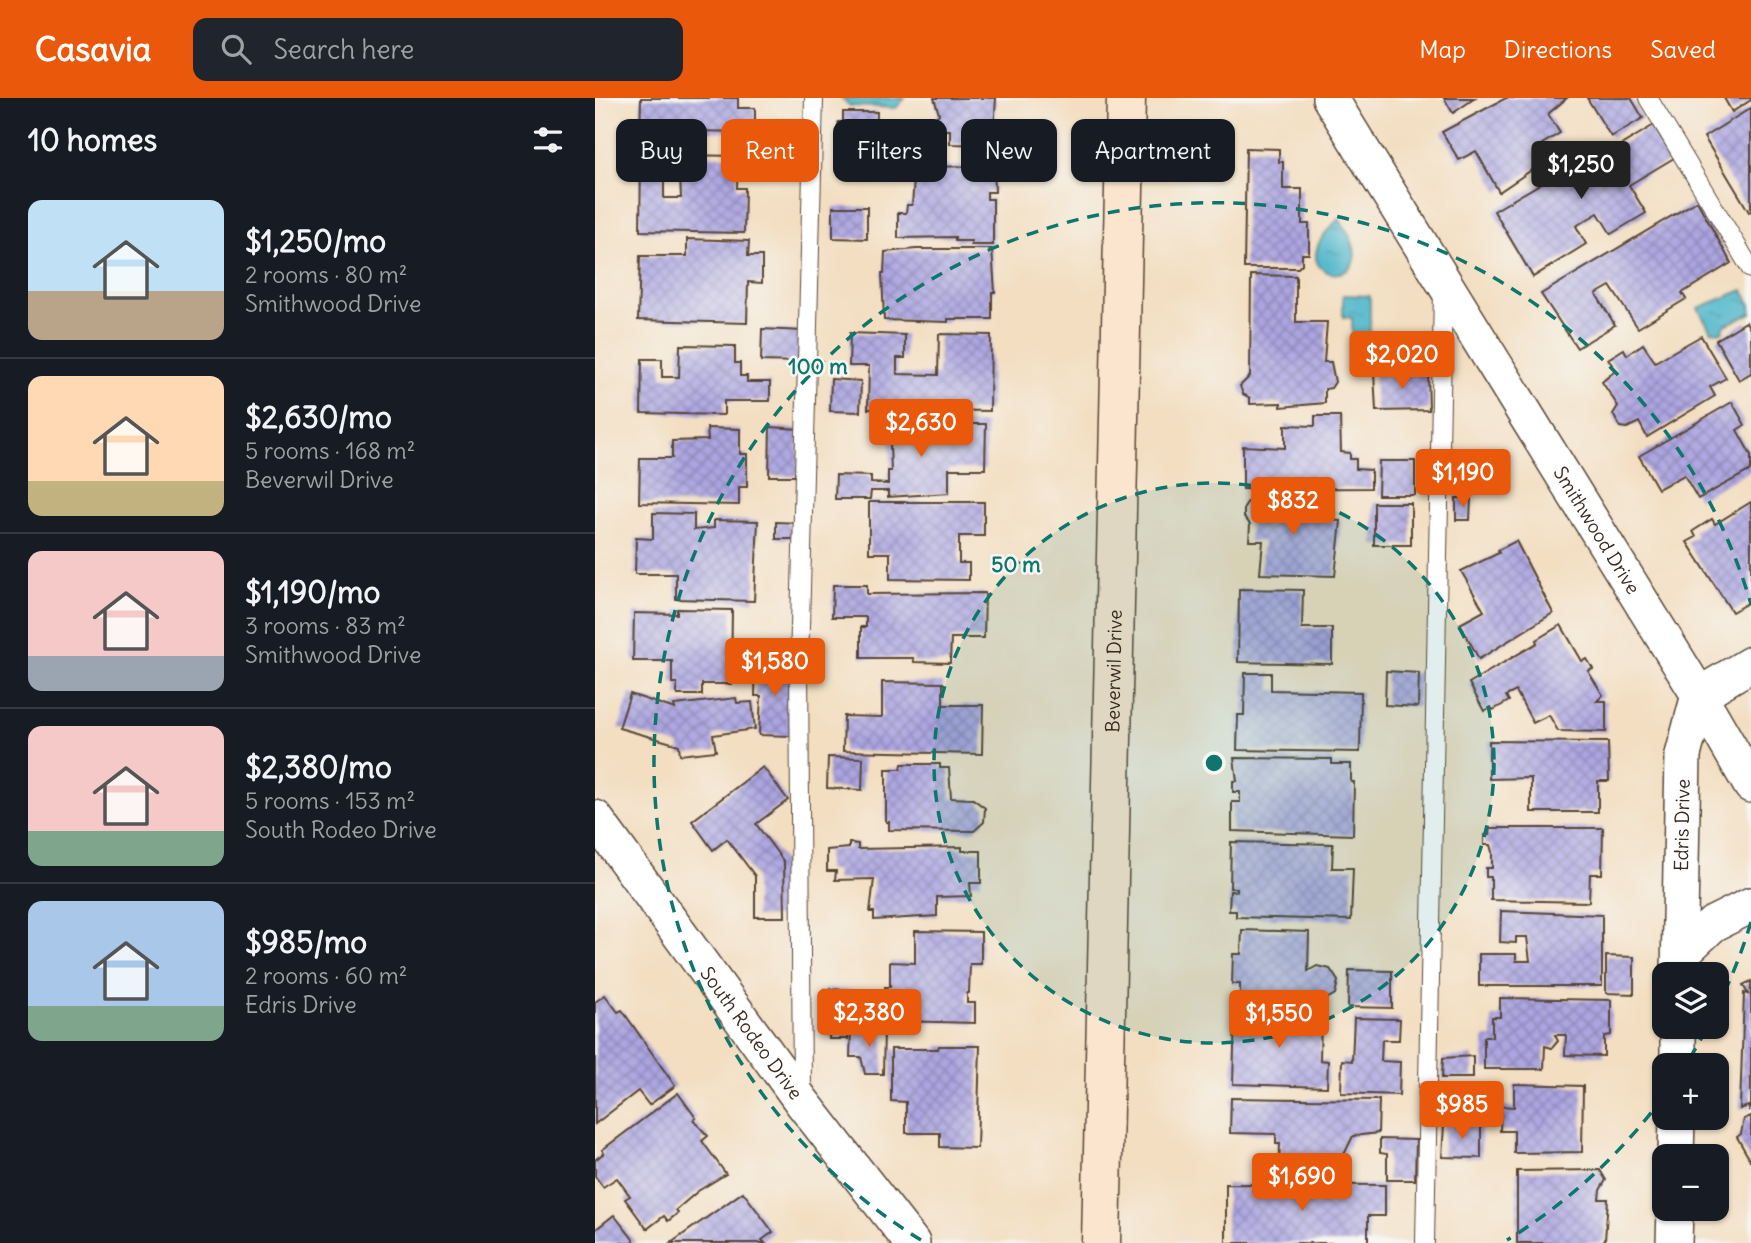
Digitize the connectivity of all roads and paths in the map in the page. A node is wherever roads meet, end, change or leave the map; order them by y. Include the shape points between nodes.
1 (814, 98) edge
2 (1126, 98) edge
3 (1330, 98) edge
4 (1648, 98) edge
5 (1751, 269) edge
6 (1443, 285) junction
7 (1751, 664) edge
8 (1699, 695) junction
9 (1751, 785) edge
10 (595, 818) edge
11 (1751, 905) edge
12 (1680, 962) edge
13 (1682, 962) edge
14 (802, 1102) junction
15 (1675, 1221) edge
16 (912, 1243) edge
17 (1101, 1243) edge
18 (1425, 1243) edge
19 (1674, 1243) edge

1 - 14 lane via 799,664
2 - 17 street, Beverwil Drive
3 - 6 street, Smithwood Drive
4 - 5 lane
6 - 8 street, Smithwood Drive
6 - 18 lane
7 - 8 street
8 - 9 street, Smithwood Drive
8 - 12 street, Edris Drive via 1683,755
10 - 14 street, South Rodeo Drive
11 - 13 street, Edris Drive via 1713,924
14 - 16 street, South Rodeo Drive
15 - 19 street

